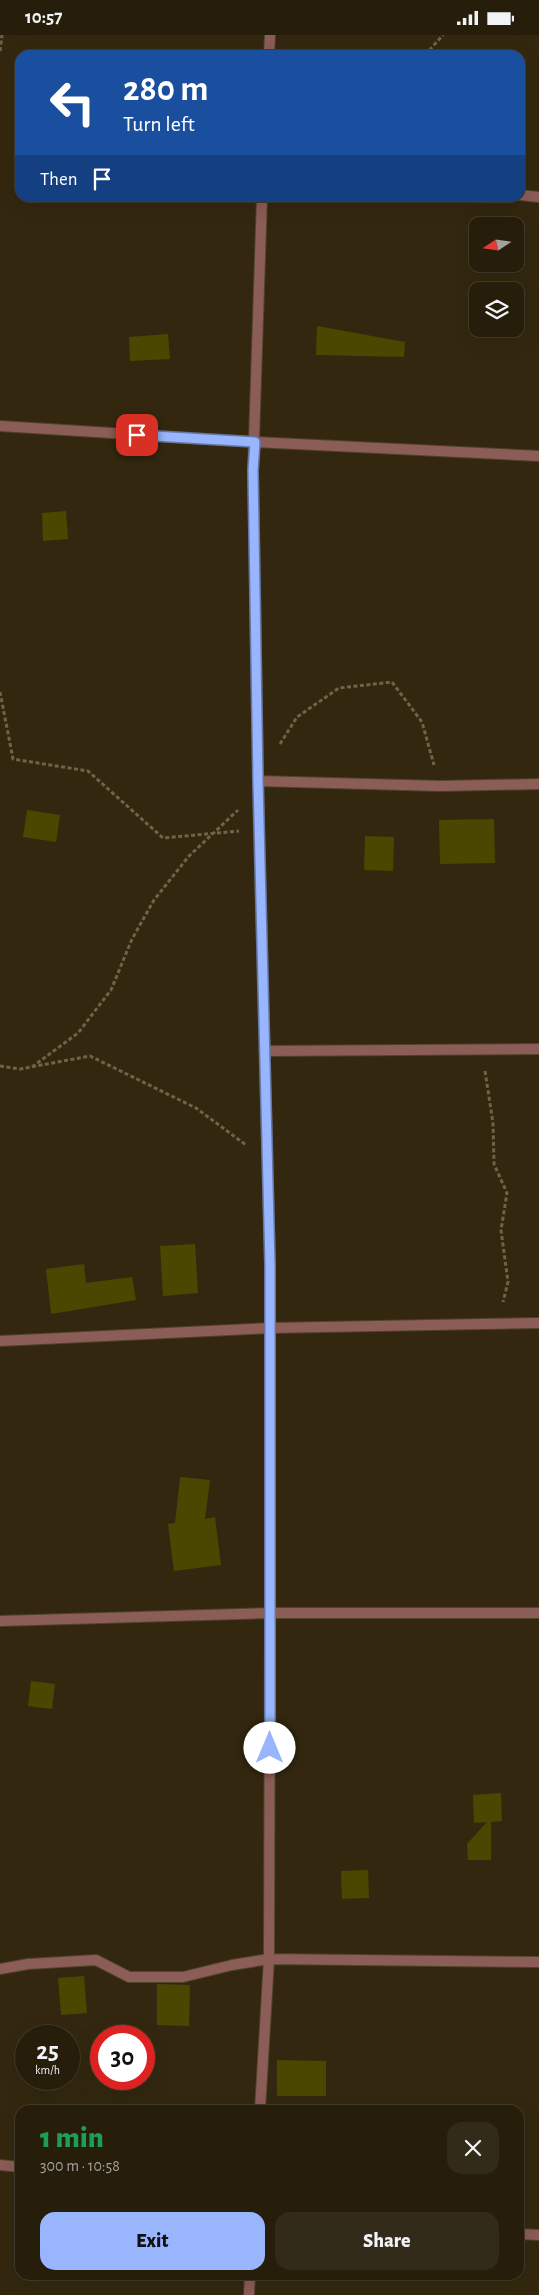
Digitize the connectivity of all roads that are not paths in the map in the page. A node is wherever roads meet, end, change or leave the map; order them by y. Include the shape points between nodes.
1 (270, 35) edge
2 (269, 50) edge
3 (525, 196) edge
4 (539, 197) edge
5 (262, 202) edge
6 (0, 426) edge
7 (255, 442) junction
8 (539, 456) edge
9 (258, 781) junction
10 (539, 784) edge
11 (539, 1049) edge
12 (264, 1051) junction
13 (539, 1323) edge
14 (270, 1328) junction
15 (0, 1341) edge
16 (270, 1613) junction
17 (539, 1613) edge
18 (0, 1621) edge
19 (269, 1959) junction
20 (539, 1962) edge
21 (0, 1969) edge
22 (260, 2105) edge
23 (0, 2165) edge
24 (15, 2166) edge
25 (524, 2234) edge
26 (539, 2235) edge
27 (250, 2280) edge
28 (249, 2295) edge

1 - 2 street
3 - 4 street
5 - 7 street
6 - 7 street
7 - 8 street
7 - 9 street
9 - 10 street via 440,786
9 - 12 street
11 - 12 street
12 - 14 street
13 - 14 street
14 - 15 street
14 - 16 street
16 - 17 street
16 - 18 street
16 - 19 street
19 - 20 street
19 - 21 street via 183,1977 129,1977 96,1960
19 - 22 street
23 - 24 street
25 - 26 street
27 - 28 street

